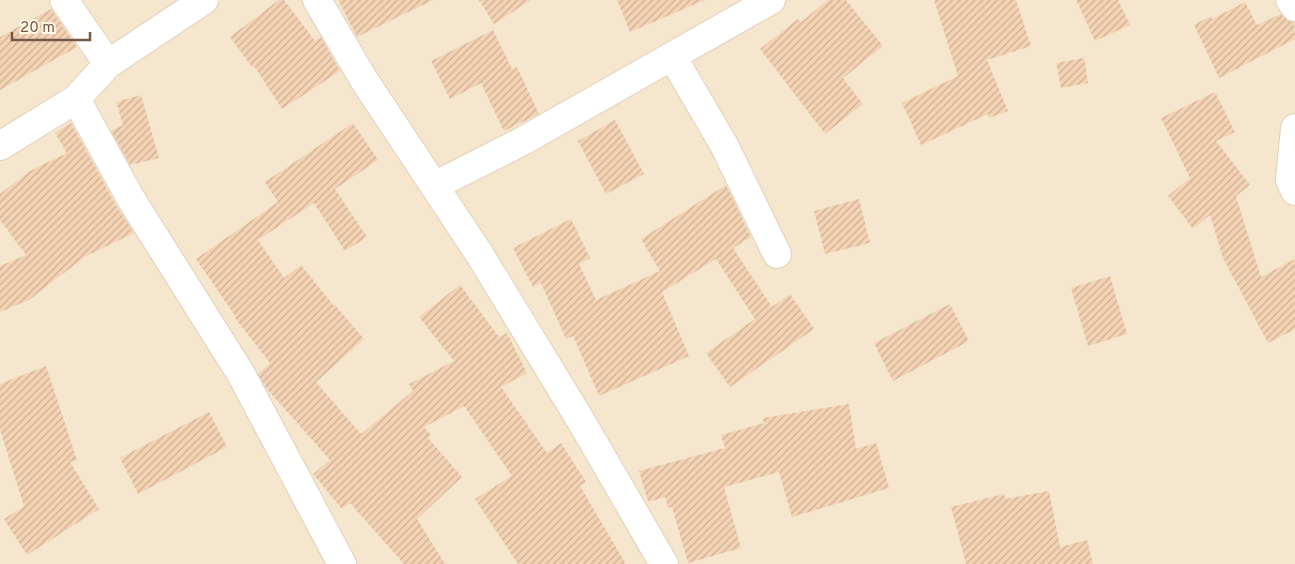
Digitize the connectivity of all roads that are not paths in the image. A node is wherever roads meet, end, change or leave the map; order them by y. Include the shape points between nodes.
1 (64, 0) edge
2 (204, 0) edge
3 (317, 0) edge
4 (771, 0) edge
5 (1290, 0) edge
6 (1295, 7) edge
7 (672, 56) junction
8 (108, 64) junction
9 (76, 99) junction
10 (1295, 128) edge
11 (0, 146) edge
12 (1294, 156) edge
13 (434, 186) junction
14 (1295, 191) edge
15 (777, 254) dead end
16 (342, 564) edge
17 (664, 564) edge

1 - 8 street
2 - 8 street
3 - 13 street via 364,80
4 - 7 street
5 - 6 street
7 - 13 street via 521,142
7 - 15 street via 724,145
8 - 9 street
9 - 11 street
9 - 16 street via 131,199 240,374
10 - 12 street
12 - 14 street via 1290,180
13 - 17 street via 571,404

